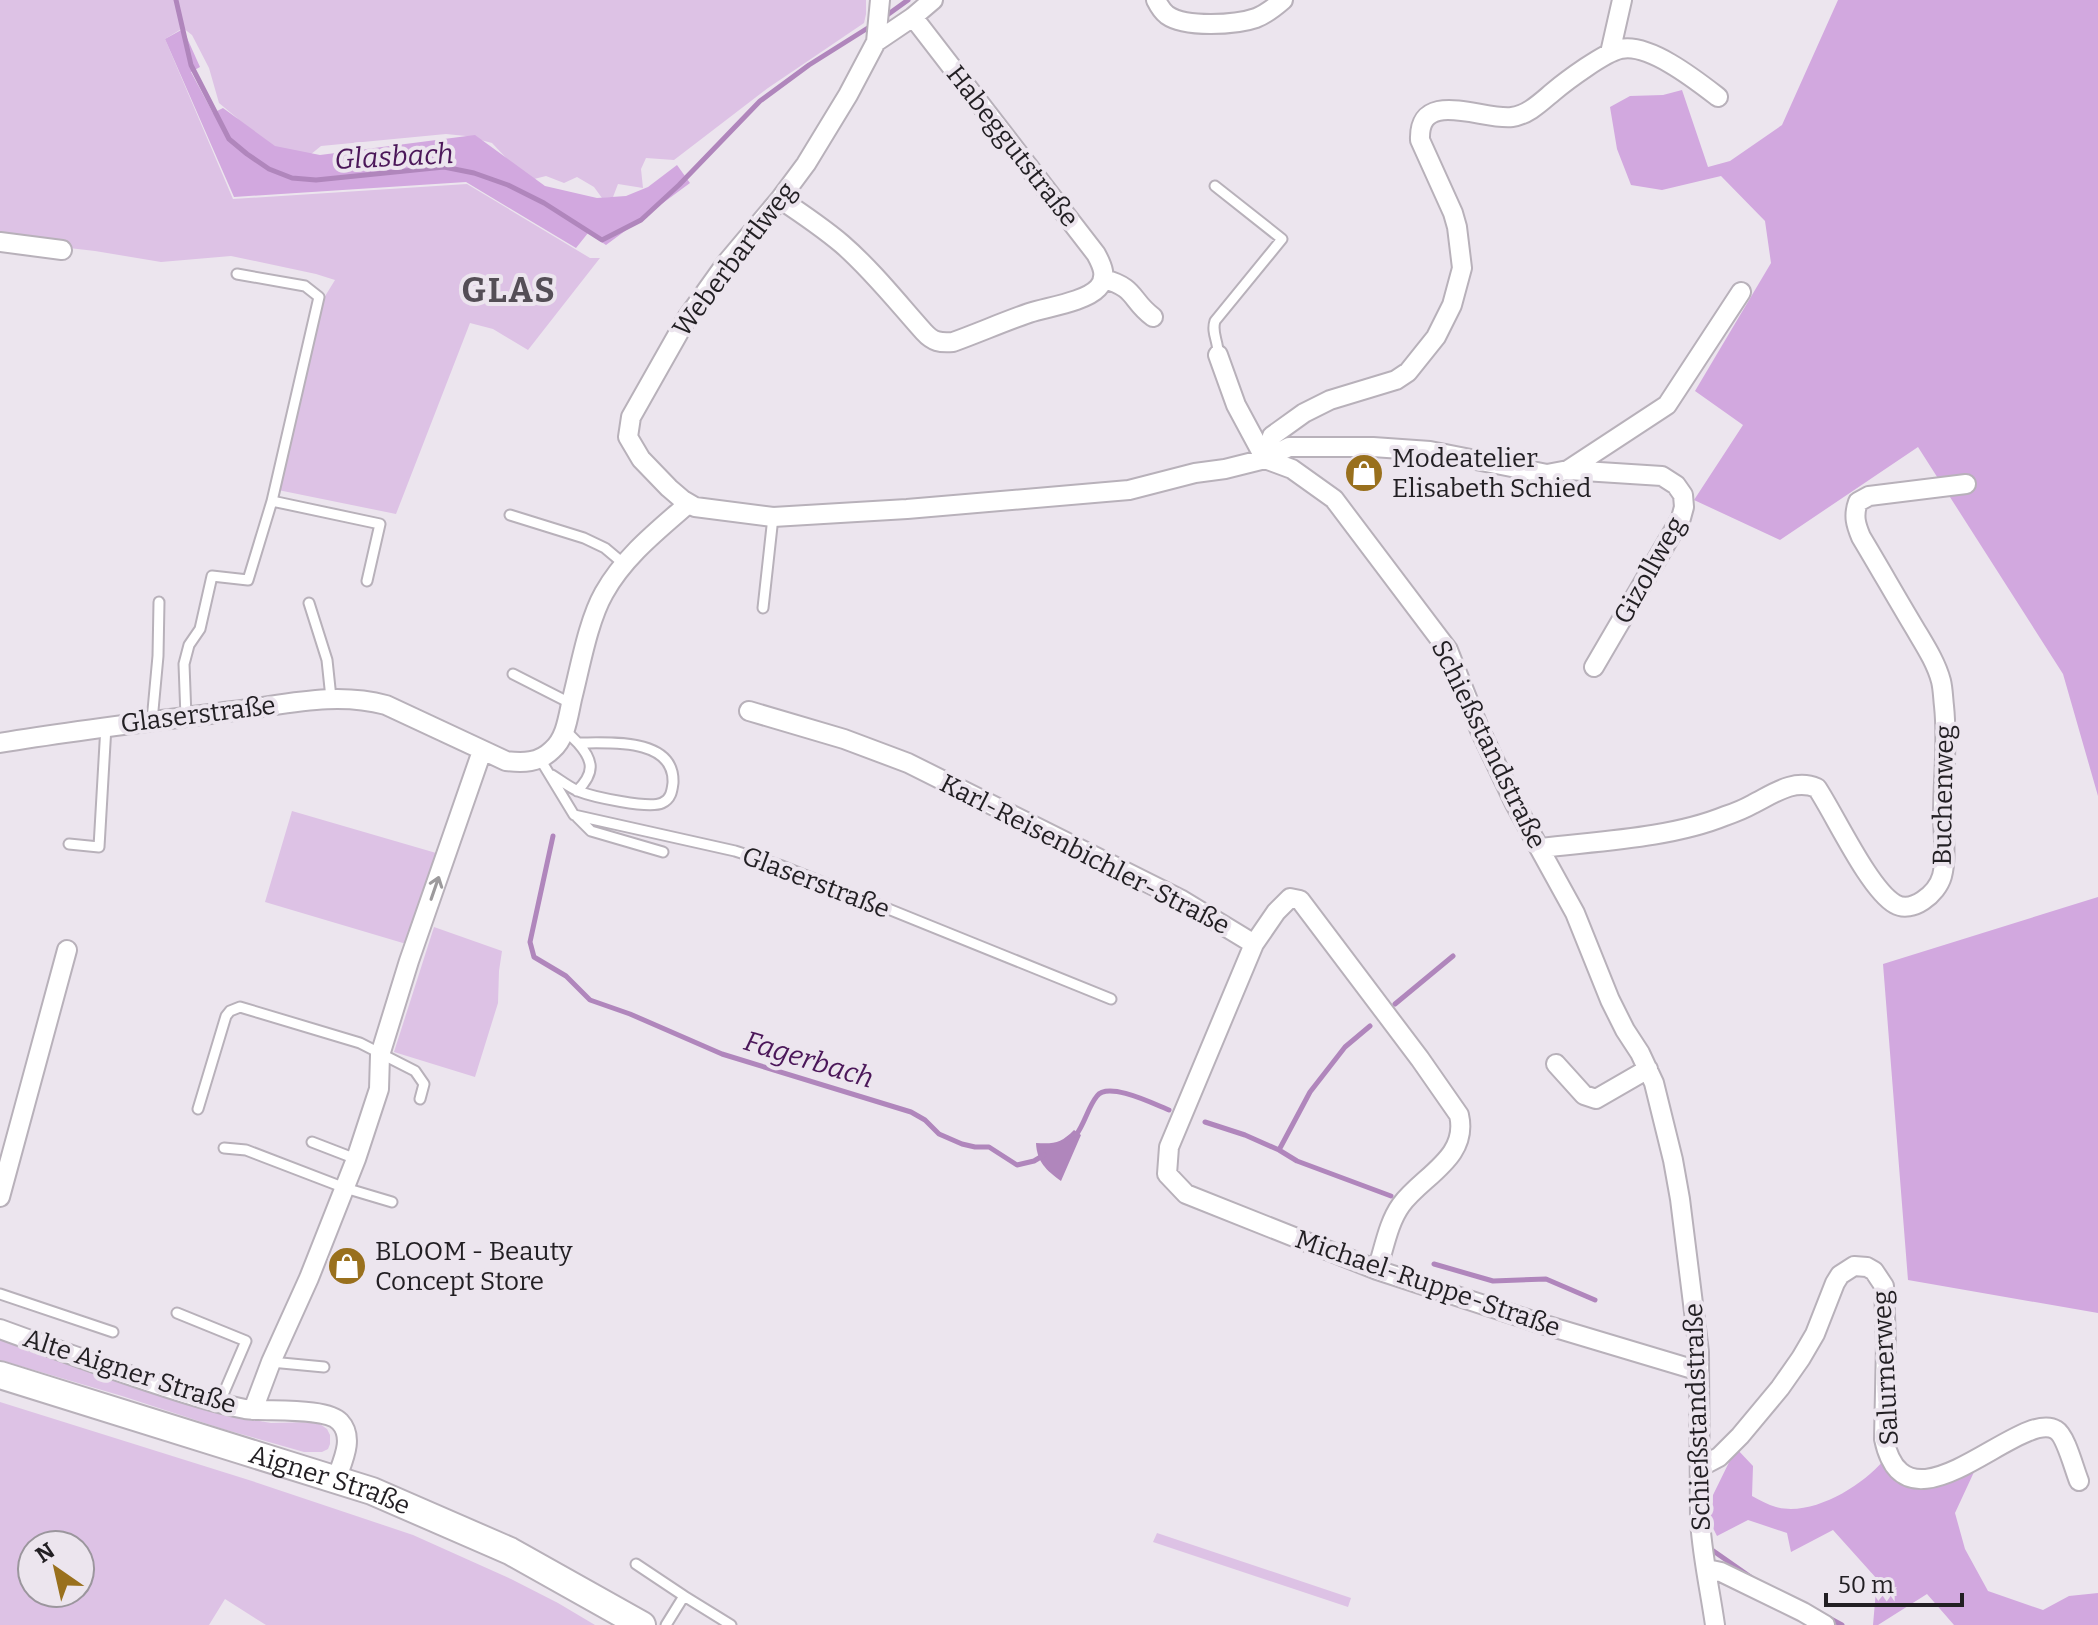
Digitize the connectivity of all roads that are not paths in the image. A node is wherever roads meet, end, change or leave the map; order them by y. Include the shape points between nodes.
1 (933, 0) edge
2 (1156, 0) edge
3 (1283, 0) edge
4 (1622, 0) edge
5 (883, 1) edge
6 (913, 17) junction
7 (876, 42) junction
8 (1610, 53) junction
9 (1718, 97) dead end
10 (1215, 186) dead end
11 (780, 199) junction
12 (0, 242) edge
13 (62, 250) dead end
14 (237, 274) dead end
15 (1104, 279) junction
16 (1741, 292) dead end
17 (1153, 317) dead end
18 (1218, 355) joint
19 (1265, 459) junction
20 (1568, 470) junction
21 (1966, 484) dead end
22 (272, 501) junction
23 (688, 504) junction
24 (510, 515) dead end
25 (773, 517) junction
26 (624, 564) junction
27 (367, 581) dead end
28 (159, 602) dead end
29 (309, 603) dead end
30 (763, 608) dead end
31 (1594, 667) dead end
32 (513, 674) dead end
33 (331, 698) junction
34 (571, 703) junction
35 (749, 711) dead end
36 (186, 717) junction
37 (152, 721) junction
38 (106, 726) junction
39 (572, 737) junction
40 (0, 743) edge
41 (482, 751) junction
42 (545, 766) junction
43 (577, 791) junction
44 (574, 815) junction
45 (69, 844) dead end
46 (1541, 848) junction
47 (663, 852) dead end
48 (1254, 944) junction
49 (67, 950) dead end
50 (1111, 999) dead end
51 (380, 1055) junction
52 (1556, 1064) dead end
53 (1648, 1069) junction
54 (420, 1099) dead end
55 (198, 1109) dead end
56 (312, 1142) dead end
57 (224, 1148) dead end
58 (356, 1159) junction
59 (345, 1188) junction
60 (0, 1197) edge
61 (392, 1202) dead end
62 (1377, 1270) junction
63 (0, 1294) edge
64 (177, 1313) dead end
65 (0, 1329) edge
66 (113, 1332) dead end
67 (271, 1362) junction
68 (324, 1367) dead end
69 (1699, 1371) junction
70 (0, 1375) edge
71 (219, 1404) junction
72 (253, 1410) junction
73 (1700, 1467) junction
74 (336, 1480) junction
75 (2079, 1481) dead end
76 (636, 1564) dead end
77 (1707, 1569) junction
78 (684, 1596) junction
79 (642, 1625) edge
80 (666, 1625) edge
81 (731, 1625) edge
82 (1715, 1625) edge
83 (1825, 1625) edge

1 - 6 street
2 - 3 street via 1168,16 1181,22 1216,23 1256,18
4 - 8 street
5 - 7 street, Weberbartlweg
6 - 7 street
6 - 15 street, Habeggutstraße via 1096,254
7 - 11 street, Weberbartlweg
8 - 9 street via 1642,50
8 - 19 street via 1522,115 1503,118 1449,110 1426,118 1421,144 1453,213 1461,251 1461,277 1452,305 1436,337 1408,372 1291,420 1272,436
10 - 18 lane via 1282,239 1215,321
11 - 15 street via 843,245 932,340 941,343 1084,296
11 - 23 street, Weberbartlweg via 687,318 631,417 631,445
12 - 13 street
14 - 22 lane via 305,286 319,297
15 - 17 street via 1128,289
16 - 20 street via 1667,405
18 - 19 street via 1236,405
19 - 20 street, Gizollweg via 1289,447 1373,447 1430,451 1547,474
19 - 25 street via 1129,490
19 - 46 street, Schießstandstraße via 1292,469 1334,499 1444,644 1515,804
20 - 31 street, Gizollweg via 1662,476 1683,495 1681,518
21 - 46 street, Buchenweg via 1869,496 1858,502 1855,512 1861,537 1941,682 1947,749 1945,853 1934,892 1906,906 1890,900 1817,788 1810,785 1780,790 1720,818 1661,833
22 - 27 lane via 380,524
22 - 36 lane via 248,580 212,576 200,629 184,664
23 - 25 street
23 - 26 street
24 - 26 lane via 584,538
25 - 30 lane
26 - 34 street via 600,599
28 - 37 lane
29 - 33 lane via 327,660
32 - 34 lane
33 - 36 street, Glaserstraße
33 - 41 street, Glaserstraße via 386,705
34 - 39 street
35 - 48 street, Karl-Reisenbichler-Straße via 908,763 1180,899
36 - 37 street, Glaserstraße
37 - 38 street, Glaserstraße
38 - 40 street, Glaserstraße
38 - 45 lane via 99,847
39 - 42 street via 556,747
39 - 43 lane via 590,756 591,769
39 - 43 lane via 657,751 673,777 669,799 651,806
41 - 42 street, Glaserstraße via 506,761
51 -> 41 street
42 - 43 lane
42 - 44 lane
44 - 47 lane via 591,831
44 - 50 lane, Glaserstraße via 782,866
46 - 53 street, Schießstandstraße via 1621,1023
48 - 62 street, Michael-Ruppe-Straße via 1169,1147 1167,1174 1186,1194
48 - 62 street, Karl-Reisenbichler-Straße via 1283,904 1290,898 1300,900 1456,1108 1461,1124 1456,1145 1445,1163 1401,1205
49 - 60 street
51 - 54 lane via 415,1071 424,1084
51 - 55 lane via 360,1043 234,1008 224,1022
51 - 58 street via 379,1089
52 - 53 street via 1584,1095 1596,1099
53 - 69 street, Schießstandstraße via 1680,1199
56 - 58 lane
57 - 59 lane via 246,1150
58 - 59 street
59 - 61 lane
59 - 67 street
62 - 69 street, Michael-Ruppe-Straße
63 - 66 lane
64 - 71 lane via 246,1341
65 - 71 street, Alte Aigner Straße
67 - 68 lane
67 - 72 street
69 - 73 street, Schießstandstraße
70 - 74 main road, Aigner Straße
71 - 72 street, Alte Aigner Straße
72 - 74 street, Alte Aigner Straße via 337,1419 347,1440
73 - 75 street, Salurnerweg via 1719,1457 1780,1388 1815,1334 1840,1275 1862,1266 1874,1271 1884,1286 1884,1439 1902,1474 1928,1478 2039,1428 2050,1428 2062,1437
73 - 77 street, Schießstandstraße
74 - 79 main road, Aigner Straße via 510,1551
76 - 78 lane
77 - 82 street, Schießstandstraße
77 - 83 street
78 - 80 lane
78 - 81 lane

